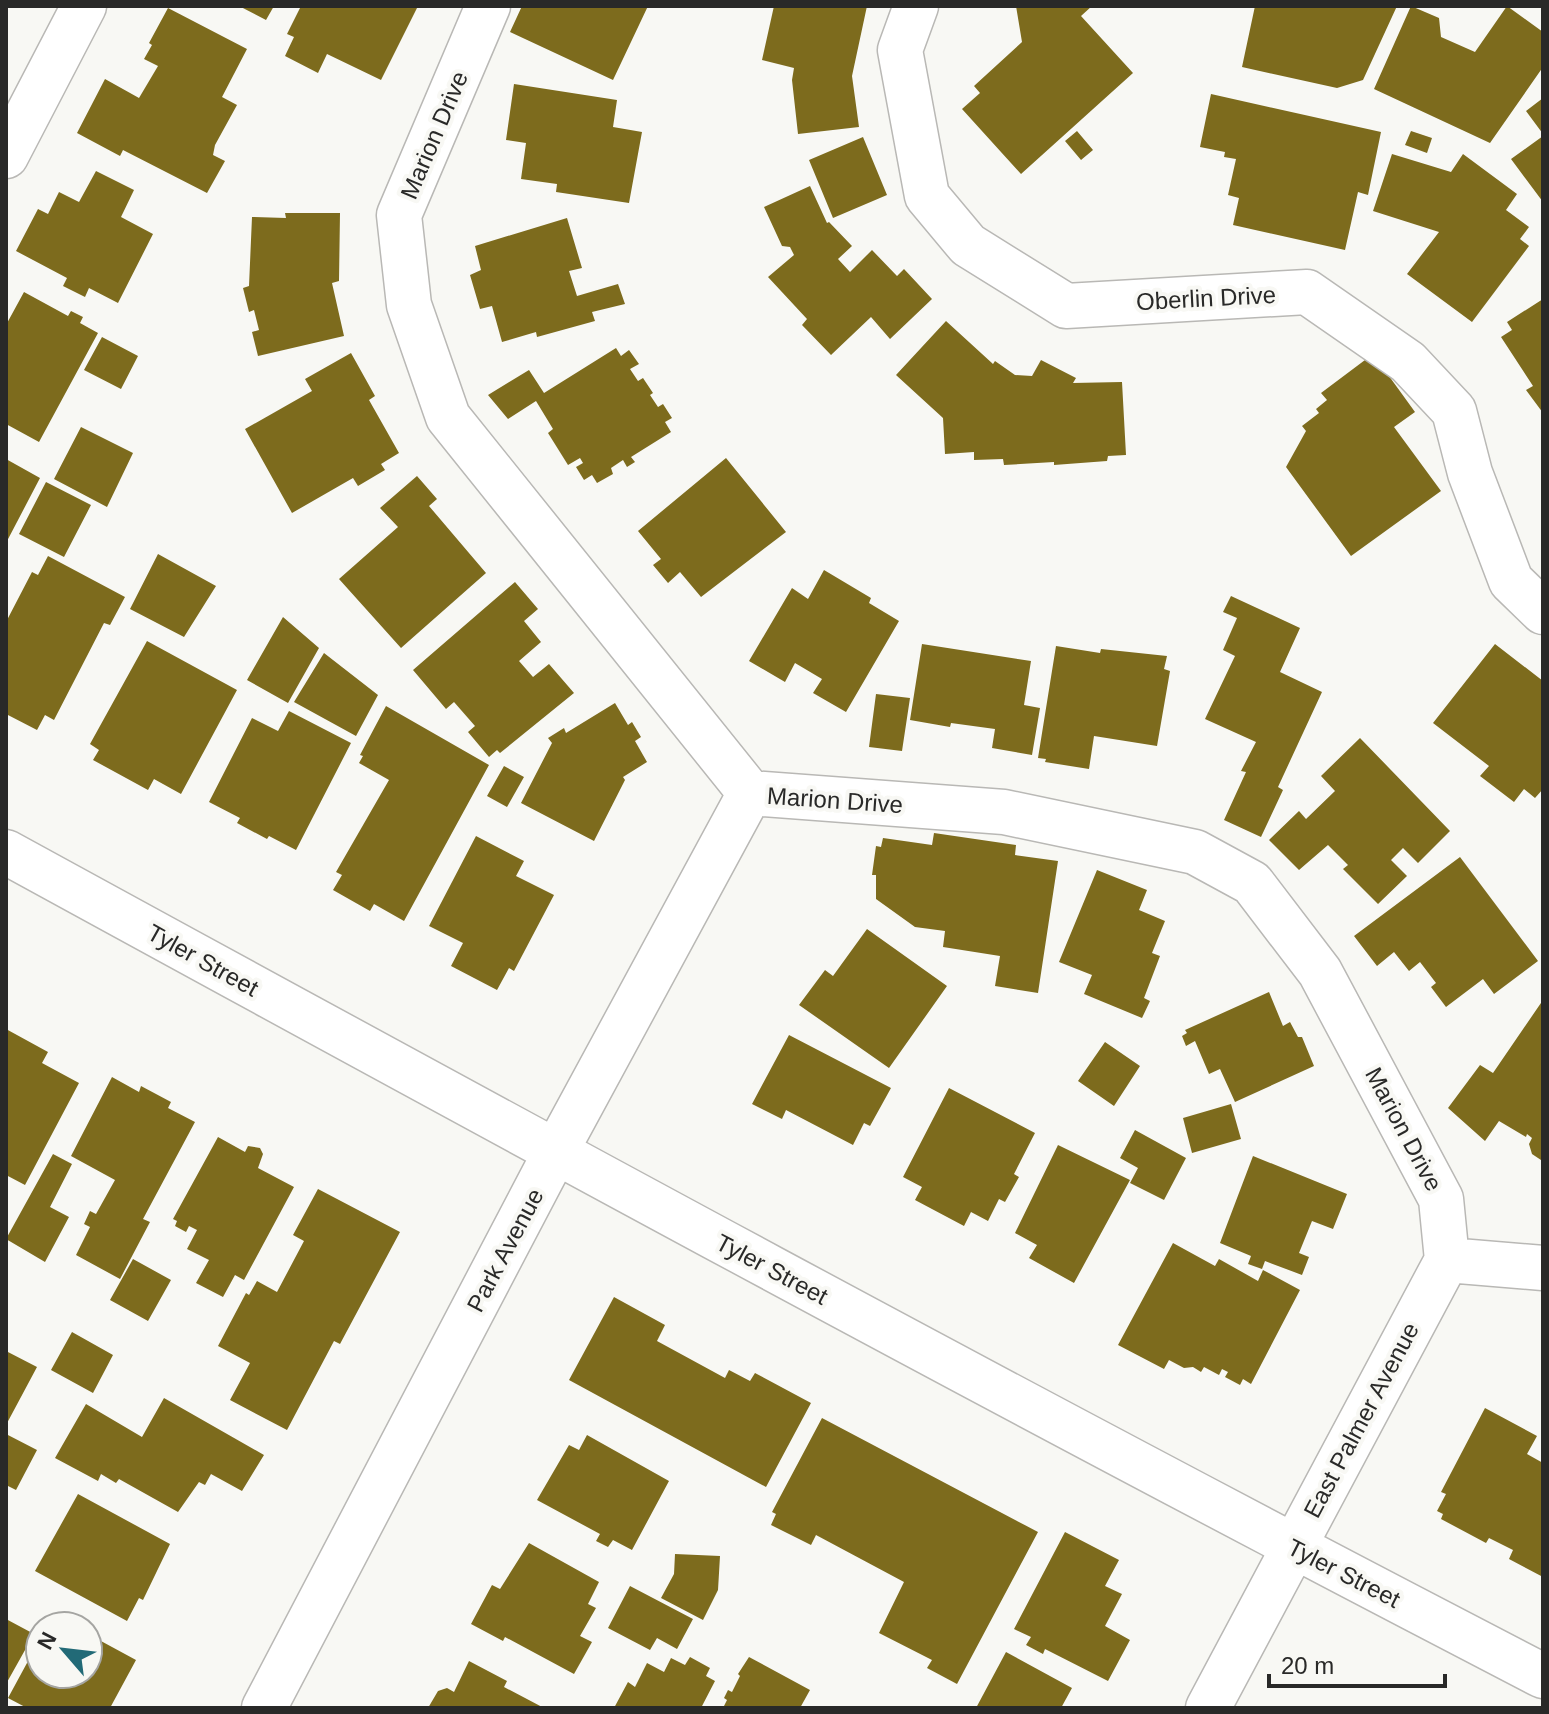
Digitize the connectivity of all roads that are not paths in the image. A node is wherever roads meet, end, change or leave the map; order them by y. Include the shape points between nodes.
1 (84, 6) edge
2 (488, 6) edge
3 (916, 6) edge
4 (6, 156) edge
5 (1543, 612) edge
6 (750, 793) junction
7 (6, 852) edge
8 (555, 1153) junction
9 (1447, 1260) junction
10 (1543, 1268) edge
11 (1293, 1547) junction
12 (1543, 1676) edge
13 (264, 1708) edge
14 (1208, 1708) edge

1 - 4 street
2 - 6 street, Marion Drive via 399,215 409,305 448,417
3 - 5 street, Oberlin Drive via 900,50 927,196 968,245 1066,306 1307,292 1408,362 1454,411 1470,473 1511,581
6 - 8 street, Park Avenue
6 - 9 street, Marion Drive via 1004,812 1195,852 1252,883 1320,972 1441,1199
7 - 8 street, Tyler Street
8 - 11 street, Tyler Street
8 - 13 street, Park Avenue
9 - 10 street
9 - 11 street, East Palmer Avenue
11 - 12 street, Tyler Street
11 - 14 street, East Palmer Avenue

